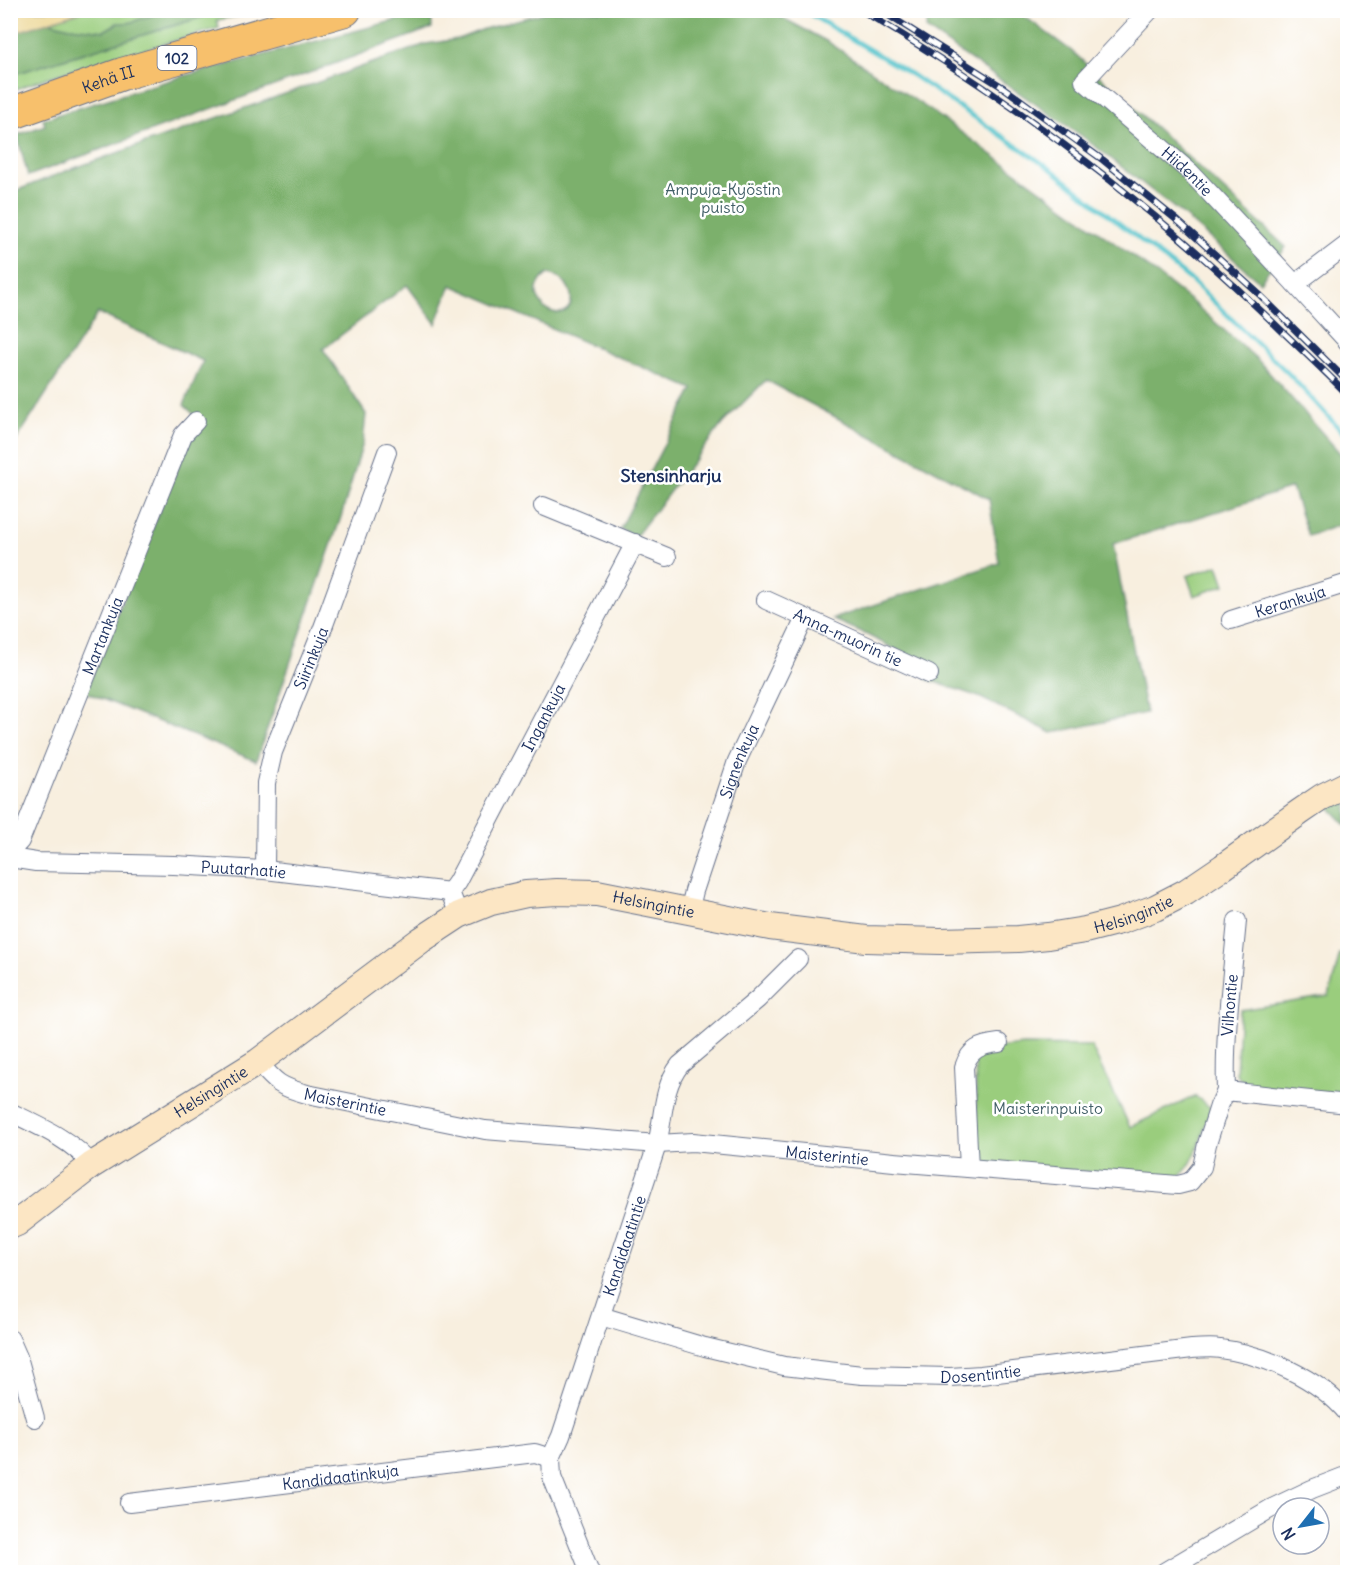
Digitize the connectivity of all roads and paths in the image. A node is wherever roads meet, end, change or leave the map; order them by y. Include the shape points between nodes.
1 (345, 10) edge
2 (1150, 10) edge
3 (10, 114) edge
4 (1347, 244) edge
5 (1295, 284) junction
6 (1347, 342) edge
7 (196, 421) dead end
8 (387, 452) dead end
9 (543, 506) dead end
10 (635, 543) junction
11 (667, 556) dead end
12 (1347, 583) edge
13 (766, 600) dead end
14 (805, 618) junction
15 (1231, 620) dead end
16 (929, 674) dead end
17 (1347, 784) edge
18 (10, 852) edge
19 (10, 858) edge
20 (265, 870) junction
21 (455, 904) junction
22 (689, 912) junction
23 (1237, 921) dead end
24 (798, 959) dead end
25 (999, 1043) dead end
26 (258, 1062) junction
27 (1226, 1091) junction
28 (1347, 1104) edge
29 (10, 1112) edge
30 (657, 1144) junction
31 (92, 1165) junction
32 (969, 1168) junction
33 (13, 1227) edge
34 (601, 1316) junction
35 (10, 1339) edge
36 (1347, 1414) edge
37 (35, 1418) dead end
38 (551, 1458) junction
39 (1347, 1475) edge
40 (129, 1503) dead end
41 (590, 1572) edge
42 (1164, 1572) edge

1 - 3 highway, Kehä II / 102 via 122,74
2 - 5 street, Hiidentie via 1084,81 1190,172
4 - 5 street
5 - 6 street, Hiidentie
7 - 18 street, Martankuja via 183,435 20,841
8 - 20 street, Siirinkuja via 273,752 266,783
9 - 10 street
10 - 11 street
10 - 21 street, Ingankuja
12 - 15 street, Kerankuja
13 - 14 street, Anna-muorin tie
14 - 16 street, Anna-muorin tie
14 - 22 street, Signenkuja via 737,761
17 - 22 main road, Helsingintie via 1322,797 1186,892 1155,908 1085,930 1018,939 866,939
19 - 20 street, Puutarhatie
20 - 21 street, Puutarhatie
21 - 22 main road, Helsingintie via 491,902 526,894 597,893
21 - 26 main road, Helsingintie via 421,940
23 - 27 street, Vilhontie
24 - 30 street, Kandidaatintie via 673,1074
25 - 32 street via 978,1048 968,1055 964,1067
26 - 30 street, Maisterintie via 287,1089 411,1116 485,1130
26 - 31 main road, Helsingintie
27 - 28 street
27 - 32 street, Maisterintie via 1202,1167 1190,1182 1178,1185
29 - 31 street via 56,1136
30 - 32 street, Maisterintie via 693,1142
30 - 34 street, Kandidaatintie
31 - 33 main road, Helsingintie
34 - 36 street, Dosentintie via 784,1366 862,1375 981,1375 1218,1348 1263,1359 1299,1375
34 - 38 street, Kandidaatintie
35 - 37 street
38 - 40 street, Kandidaatinkuja via 535,1453
38 - 41 street via 552,1477
39 - 42 street via 1270,1509

